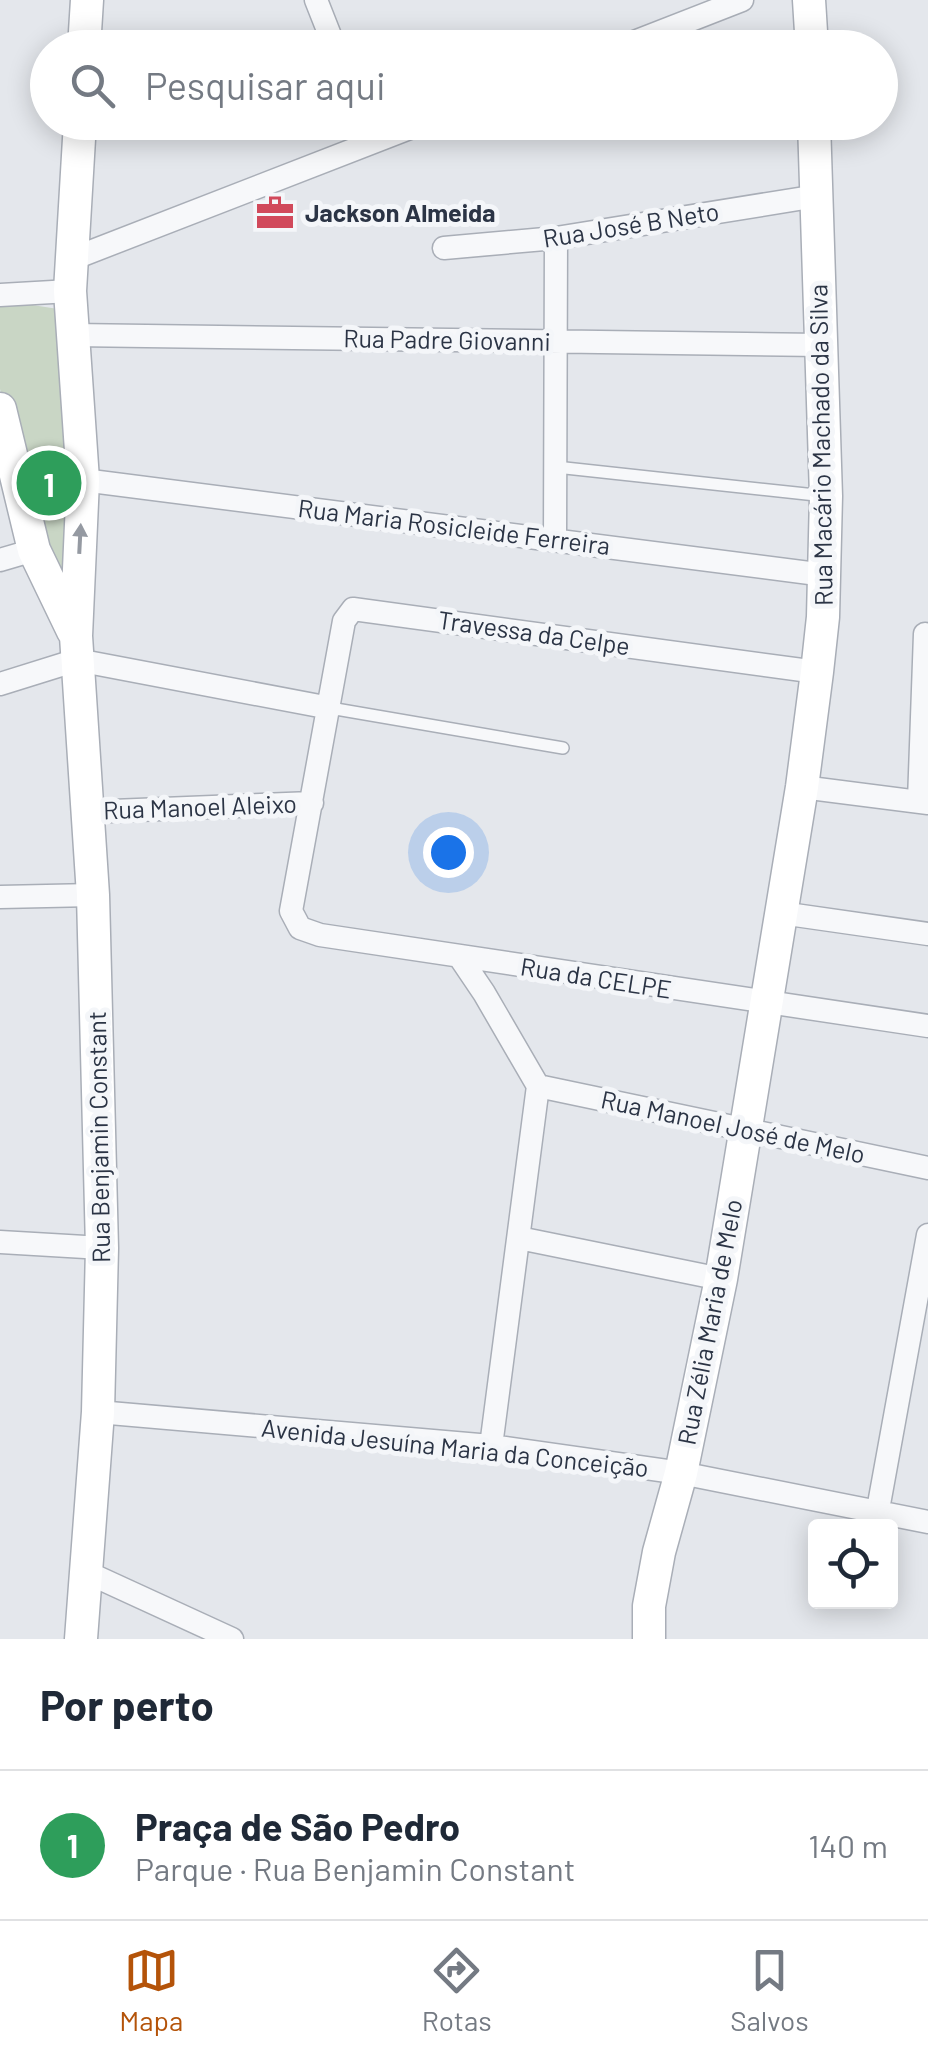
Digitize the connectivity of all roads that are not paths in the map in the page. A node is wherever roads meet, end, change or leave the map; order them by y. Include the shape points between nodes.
1 (87, 0) edge
2 (316, 0) edge
3 (742, 0) edge
4 (809, 0) edge
5 (85, 30) edge
6 (328, 30) edge
7 (665, 30) edge
8 (811, 30) edge
9 (79, 140) edge
10 (351, 140) edge
11 (814, 140) edge
12 (816, 196) junction
13 (556, 238) junction
14 (444, 248) dead end
15 (71, 275) junction
16 (0, 295) edge
17 (73, 334) junction
18 (557, 341) junction
19 (822, 345) junction
20 (0, 409) edge
21 (556, 467) junction
22 (83, 480) junction
23 (826, 496) junction
24 (555, 540) junction
25 (34, 550) junction
26 (0, 560) edge
27 (824, 576) junction
28 (925, 634) dead end
29 (77, 648) junction
30 (818, 672) junction
31 (0, 684) edge
32 (330, 708) junction
33 (563, 748) dead end
34 (802, 787) junction
35 (923, 802) edge
36 (312, 803) junction
37 (87, 812) junction
38 (93, 895) junction
39 (0, 897) edge
40 (781, 913) junction
41 (928, 934) edge
42 (458, 956) junction
43 (766, 1004) junction
44 (928, 1026) edge
45 (538, 1086) junction
46 (745, 1130) junction
47 (928, 1168) edge
48 (928, 1235) edge
49 (518, 1238) junction
50 (0, 1242) edge
51 (102, 1248) junction
52 (721, 1279) junction
53 (98, 1412) junction
54 (491, 1446) junction
55 (682, 1473) junction
56 (872, 1519) edge
57 (876, 1519) edge
58 (898, 1521) edge
59 (928, 1522) edge
60 (86, 1572) junction
61 (81, 1639) edge
62 (232, 1639) edge
63 (649, 1639) edge

1 - 5 street
2 - 6 street
3 - 7 street
4 - 8 street
9 - 15 street, Rua Benjamin Constant
10 - 15 street
11 - 12 street, Rua Macário Machado da Silva
12 - 13 street, Rua José B Neto
12 - 19 street, Rua Macário Machado da Silva
13 - 14 street, Rua José B Neto
13 - 18 street
15 - 16 street
15 - 17 street, Rua Benjamin Constant
17 - 18 street, Rua Padre Giovanni
17 - 22 street, Rua Benjamin Constant
18 - 19 street, Rua Padre Giovanni
18 - 21 street
19 - 23 street, Rua Macário Machado da Silva
20 - 25 street, Rua Benjamin Constant
21 - 23 lane
21 - 24 street
22 - 24 street, Rua Maria Rosicleide Ferreira
29 -> 22 street, Rua Benjamin Constant
23 - 27 street, Rua Macário Machado da Silva
24 - 27 street, Rua Maria Rosicleide Ferreira
25 - 26 street
25 - 29 street, Rua Benjamin Constant
27 - 30 street, Rua Macário Machado da Silva
28 - 35 street
29 - 31 street
29 - 32 street
29 - 37 street, Rua Benjamin Constant
30 - 32 street, Travessa da Celpe via 352,609 344,621
30 - 34 street, Rua Macário Machado da Silva
32 - 33 lane
32 - 36 street
34 - 35 street
34 - 40 street, Rua Macário Machado da Silva
36 - 37 street, Rua Manoel Aleixo
36 - 42 street, Rua da CELPE via 292,896 300,928
37 - 38 street, Rua Benjamin Constant
38 - 39 street
38 - 51 street, Rua Benjamin Constant
40 - 41 street
40 - 43 street, Rua Macário Machado da Silva
42 - 43 street, Rua da CELPE
42 - 45 street
43 - 44 street, Rua da CELPE
43 - 46 street, Rua Zélia Maria de Melo
45 - 46 street, Rua Manoel José de Melo
45 - 49 street
46 - 47 street, Rua Manoel José de Melo
46 - 52 street, Rua Zélia Maria de Melo
48 - 57 street
49 - 52 street
49 - 54 street
50 - 51 street
51 - 53 street, Rua Benjamin Constant
52 - 55 street, Rua Zélia Maria de Melo
53 - 54 street, Avenida Jesuína Maria da Conceição
53 - 60 street, Rua Benjamin Constant
54 - 55 street, Avenida Jesuína Maria da Conceição
55 - 56 street, Avenida Jesuína Maria da Conceição
55 - 63 street, Rua Zélia Maria de Melo via 659,1552
58 - 59 street, Avenida Jesuína Maria da Conceição
60 - 61 street, Rua Benjamin Constant
60 - 62 street

